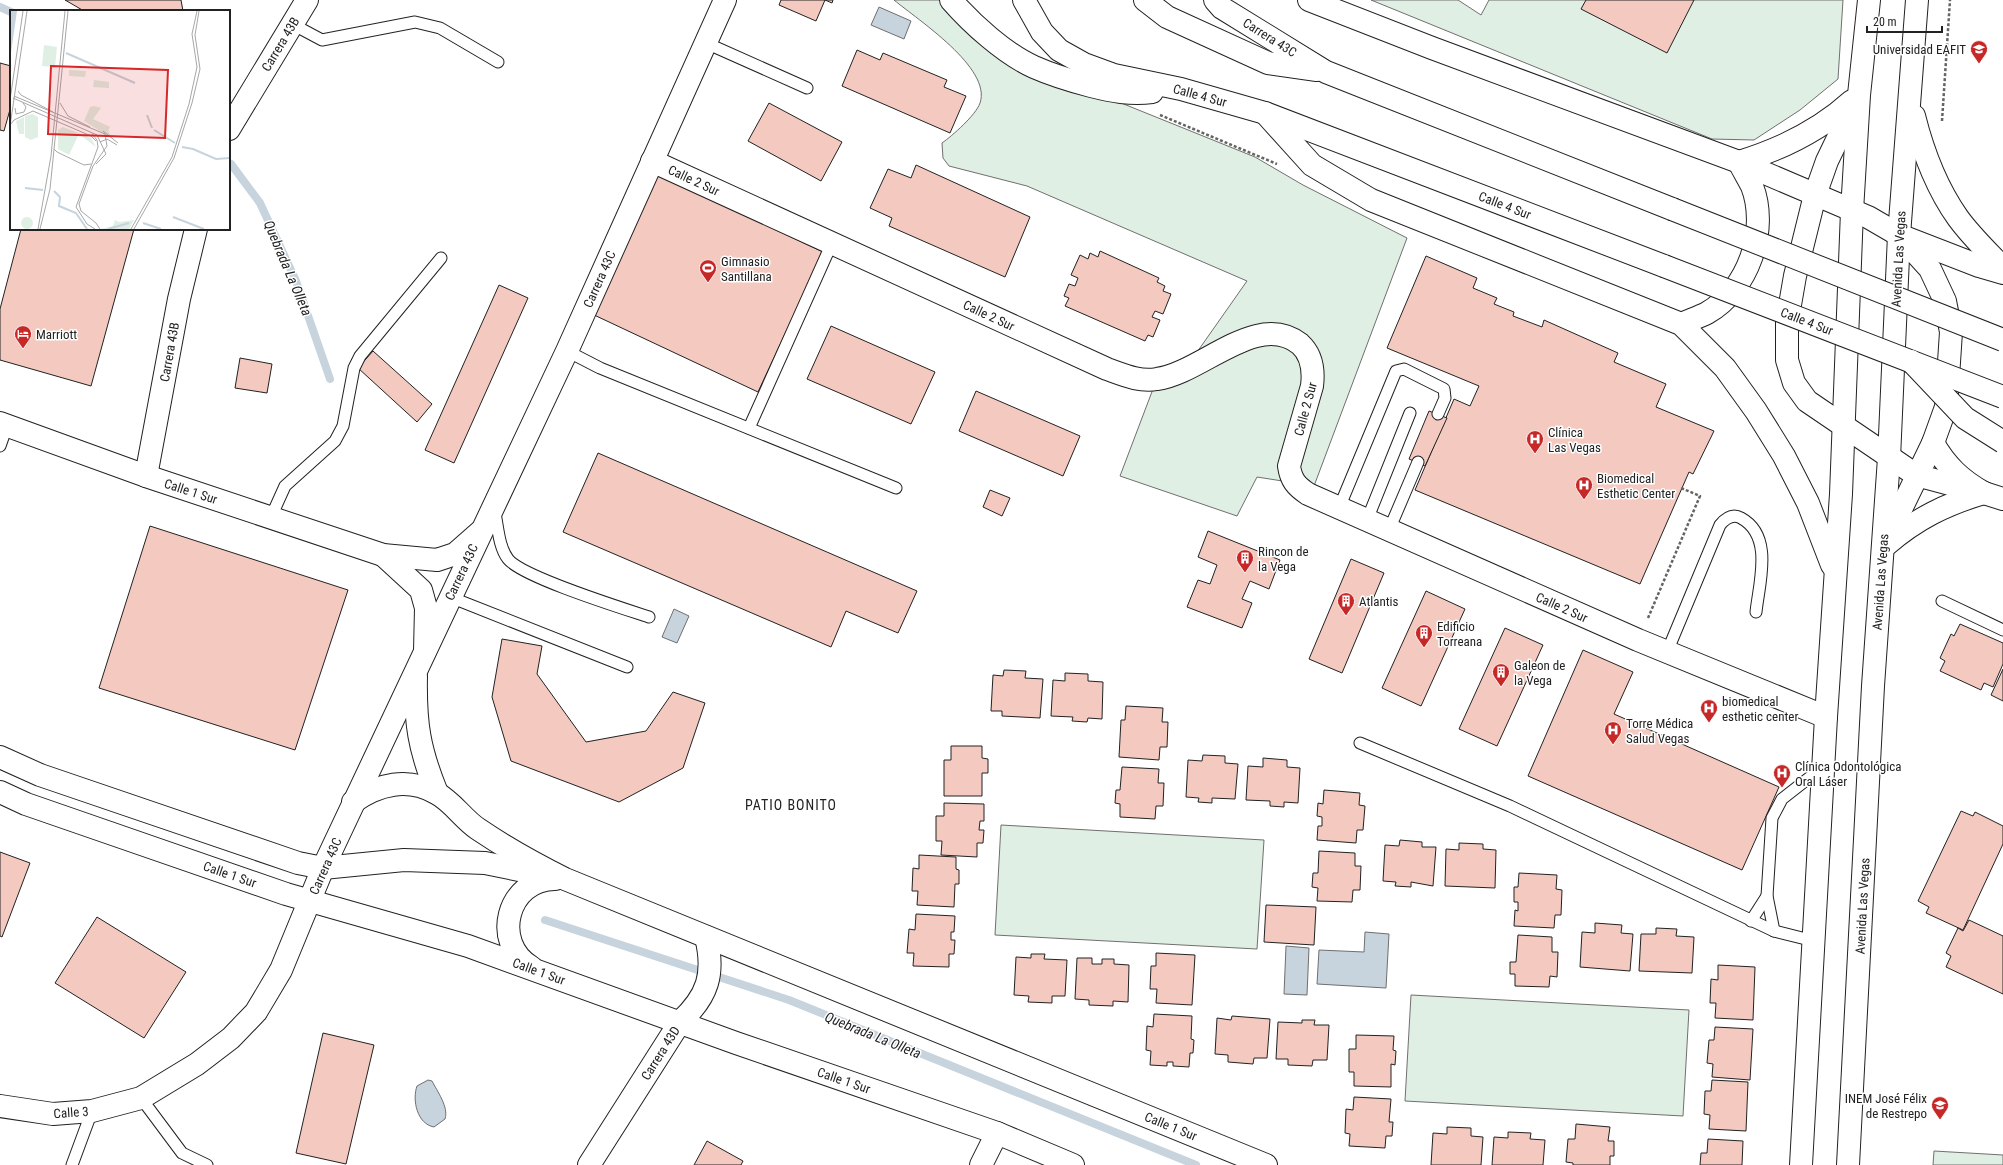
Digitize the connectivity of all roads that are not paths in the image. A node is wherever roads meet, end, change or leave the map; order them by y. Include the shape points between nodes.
1 (307, 0) edge
2 (725, 0) edge
3 (952, 0) edge
4 (1024, 0) edge
5 (1145, 0) edge
6 (1215, 0) edge
7 (1309, 0) edge
8 (1869, 0) edge
9 (1917, 0) edge
10 (292, 24) junction
11 (706, 43) junction
12 (498, 62) dead end
13 (1326, 72) junction
14 (806, 88) dead end
15 (1181, 89) junction
16 (1859, 95) junction
17 (1910, 102) junction
18 (1265, 113) junction
19 (230, 127) edge
20 (652, 160) junction
21 (1739, 162) junction
22 (1815, 195) junction
23 (1852, 211) junction
24 (196, 230) edge
25 (1899, 231) junction
26 (832, 243) junction
27 (441, 258) dead end
28 (2003, 268) edge
29 (2003, 272) edge
30 (1681, 324) junction
31 (2003, 340) edge
32 (567, 351) junction
33 (1911, 361) junction
34 (2003, 397) edge
35 (1410, 413) dead end
36 (1438, 414) dead end
37 (3, 425) edge
38 (1843, 427) junction
39 (749, 428) junction
40 (2003, 442) edge
41 (1934, 443) junction
42 (0, 446) edge
43 (1889, 458) junction
44 (1418, 462) dead end
45 (1916, 475) junction
46 (146, 476) junction
47 (896, 488) dead end
48 (1993, 496) edge
49 (494, 506) junction
50 (1339, 508) junction
51 (271, 517) junction
52 (1367, 520) junction
53 (1389, 530) junction
54 (480, 532) junction
55 (1882, 548) junction
56 (383, 555) junction
57 (1835, 574) junction
58 (450, 597) junction
59 (1942, 601) dead end
60 (1756, 612) dead end
61 (649, 617) dead end
62 (2003, 630) edge
63 (1666, 652) junction
64 (420, 660) junction
65 (627, 667) dead end
66 (1826, 717) junction
67 (1360, 743) dead end
68 (0, 757) edge
69 (1824, 767) junction
70 (0, 792) edge
71 (437, 793) junction
72 (354, 802) junction
73 (323, 868) junction
74 (565, 879) junction
75 (1767, 896) junction
76 (309, 900) junction
77 (1752, 920) junction
78 (1774, 931) junction
79 (706, 937) junction
80 (1814, 941) junction
81 (541, 972) junction
82 (680, 1022) junction
83 (141, 1098) junction
84 (0, 1106) edge
85 (92, 1111) junction
86 (998, 1133) junction
87 (72, 1165) edge
88 (207, 1165) edge
89 (589, 1165) edge
90 (981, 1165) edge
91 (1073, 1165) edge
92 (1266, 1165) edge
93 (1801, 1165) edge
94 (1848, 1165) edge

1 - 10 main road, Carrera 43B
2 - 11 main road, Carrera 43C
3 - 15 main road via 1000,46 1032,67 1071,81 1108,90 1137,94
4 - 15 main road, Calle 4 Sur via 1042,32 1059,50 1084,64 1114,75
5 - 13 main road via 1167,17 1268,63
6 - 13 main road, Carrera 43C via 1222,8
7 - 21 main road
8 - 16 main road
9 - 17 main road, Avenida Las Vegas
10 - 12 lane via 322,40 415,22 440,28
10 - 19 main road, Carrera 43B
11 - 14 lane
11 - 20 main road, Carrera 43C
13 - 31 main road, bridge
15 - 18 main road, Calle 4 Sur
16 - 21 main road via 1839,113 1806,135 1768,153
16 - 22 main road via 1827,161
16 - 23 main road
17 - 25 main road, Avenida Las Vegas
17 - 28 main road via 1923,151 1944,196 1971,233
18 - 30 main road via 1312,165 1371,200
18 - 33 main road, Calle 4 Sur, bridge
20 - 26 main road, Calle 2 Sur
20 - 32 main road, Carrera 43C
21 - 22 main road
21 - 30 main road via 1752,187 1758,215 1756,243 1746,270 1730,294 1708,312
22 - 23 main road
22 - 38 main road via 1795,276 1787,322 1787,360 1794,383 1807,401
23 - 25 main road
23 - 38 main road
24 - 46 main road, Carrera 43B via 178,299
25 - 29 main road via 1979,266
25 - 41 main road via 1930,269 1945,301 1951,332 1946,407
25 - 43 main road, Avenida Las Vegas
26 - 39 lane
26 - 50 main road, Calle 2 Sur via 1107,369 1140,380 1158,379 1179,373 1242,340 1279,333 1292,338 1304,348 1311,360 1314,373 1289,466 1291,476 1298,488
27 - 51 lane via 360,356 354,368 343,426 335,442 285,486
30 - 57 main road via 1725,368 1784,456 1808,503
32 - 39 lane via 600,368
32 - 49 main road, Carrera 43C
33 - 34 main road, Calle 4 Sur, bridge
33 - 40 main road, bridge via 1965,418
35 - 52 lane
36 - 50 lane via 1445,398 1444,389 1404,369 1396,371
37 - 42 lane
37 - 46 main road, Calle 1 Sur
38 - 43 main road
38 - 57 main road
39 - 47 lane
41 - 45 main road
41 - 48 main road via 1951,469 1967,483
43 - 45 main road
43 - 55 main road, Avenida Las Vegas
44 - 53 lane
45 - 48 main road
45 - 55 main road
46 - 51 main road, Calle 1 Sur
48 - 55 main road via 1957,501 1932,512 1906,528
49 - 54 main road, Carrera 43C
49 - 61 lane via 502,547 508,559 527,572
50 - 52 main road, Calle 2 Sur
51 - 56 main road, Calle 1 Sur
52 - 53 main road, Calle 2 Sur
53 - 63 main road, Calle 2 Sur
54 - 56 main road, Calle 1 Sur via 456,554 437,560
54 - 58 main road, Carrera 43C
55 - 94 main road, Avenida Las Vegas
56 - 64 main road, Calle 1 Sur via 421,590 426,608
57 - 66 main road
58 - 64 main road, Carrera 43C
58 - 65 lane
59 - 62 lane
60 - 63 lane via 1761,546 1754,530 1741,518 1732,516 1720,525
63 - 66 main road, Calle 2 Sur
64 - 71 main road, Calle 1 Sur via 416,701 417,733 425,764
64 - 72 main road, Carrera 43C
66 - 69 main road
67 - 77 lane via 1510,806
68 - 73 main road, Calle 1 Sur via 48,778 298,863
69 - 75 lane via 1782,799 1772,818
69 - 80 main road
70 - 76 main road, Calle 1 Sur via 34,807
71 - 72 main road, Calle 1 Sur via 420,787 390,785 368,792
71 - 74 main road, Calle 1 Sur via 476,827 519,856
72 - 73 main road, Carrera 43C
73 - 74 main road, Calle 1 Sur via 404,860 478,863
73 - 76 main road, Carrera 43C
74 - 79 main road, Calle 1 Sur
74 - 81 main road via 545,879 526,888 513,904 507,924 511,945 523,962
75 - 77 lane
75 - 78 lane
76 - 81 main road, Calle 1 Sur via 468,946
76 - 83 main road, Carrera 43C via 281,970 256,1012 231,1038 197,1064
77 - 78 lane
78 - 80 lane
79 - 82 main road, Carrera 43D via 710,955 708,980 704,993 694,1009
79 - 92 main road, Calle 1 Sur
80 - 93 main road
81 - 82 main road, Calle 1 Sur
82 - 86 main road, Calle 1 Sur
82 - 89 main road, Carrera 43D
83 - 85 main road, Calle 3
83 - 88 lane via 182,1153
84 - 85 main road, Calle 3 via 53,1114
85 - 87 lane
86 - 90 main road
86 - 91 main road, Calle 1 Sur

